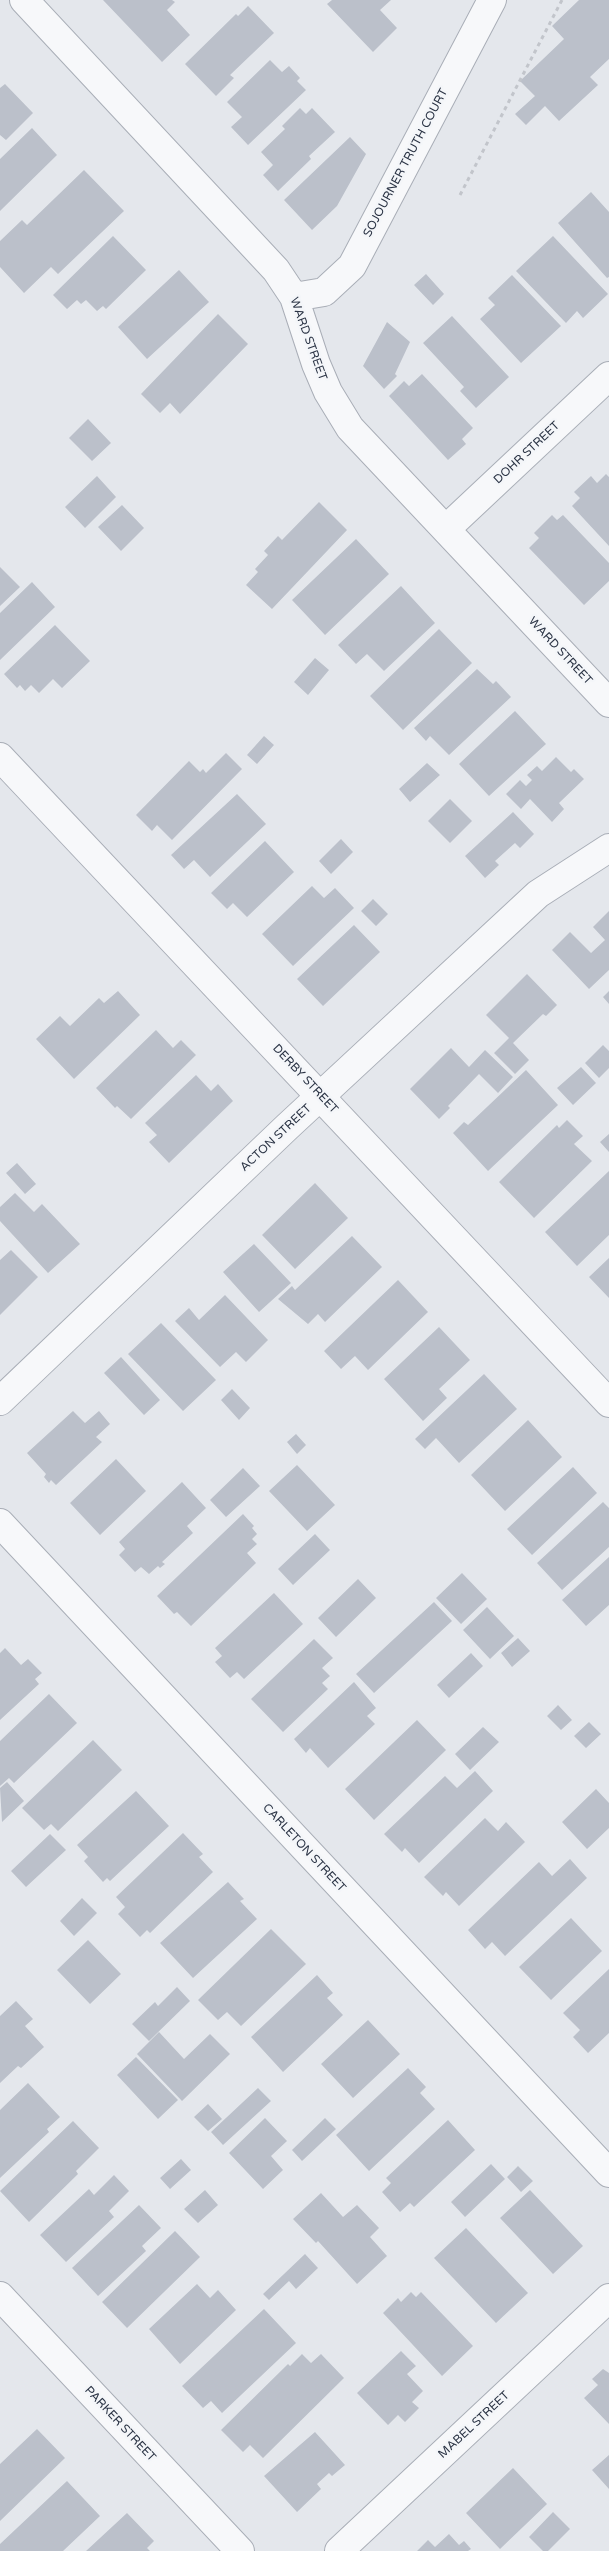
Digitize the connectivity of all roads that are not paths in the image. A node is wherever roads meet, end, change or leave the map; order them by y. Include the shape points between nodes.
1 (24, 0) edge
2 (492, 0) edge
3 (294, 297) junction
4 (609, 376) edge
5 (446, 529) junction
6 (609, 703) edge
7 (0, 756) edge
8 (609, 848) edge
9 (321, 1096) junction
10 (0, 1401) edge
11 (609, 1403) edge
12 (0, 1522) edge
13 (609, 2173) edge
14 (0, 2296) edge
15 (609, 2298) edge
16 (240, 2551) edge
17 (338, 2551) edge

1 - 3 street, WARD STREET via 255,246
2 - 3 street, SOJOURNER TRUTH COURT via 352,266 324,292
3 - 5 street, WARD STREET via 325,385 350,428
4 - 5 street, DOHR STREET
5 - 6 street, WARD STREET
7 - 9 street, DERBY STREET
8 - 9 street, ACTON STREET via 538,894
9 - 10 street, ACTON STREET
9 - 11 street, DERBY STREET
12 - 13 street, CARLETON STREET
14 - 16 street, PARKER STREET
15 - 17 street, MABEL STREET

